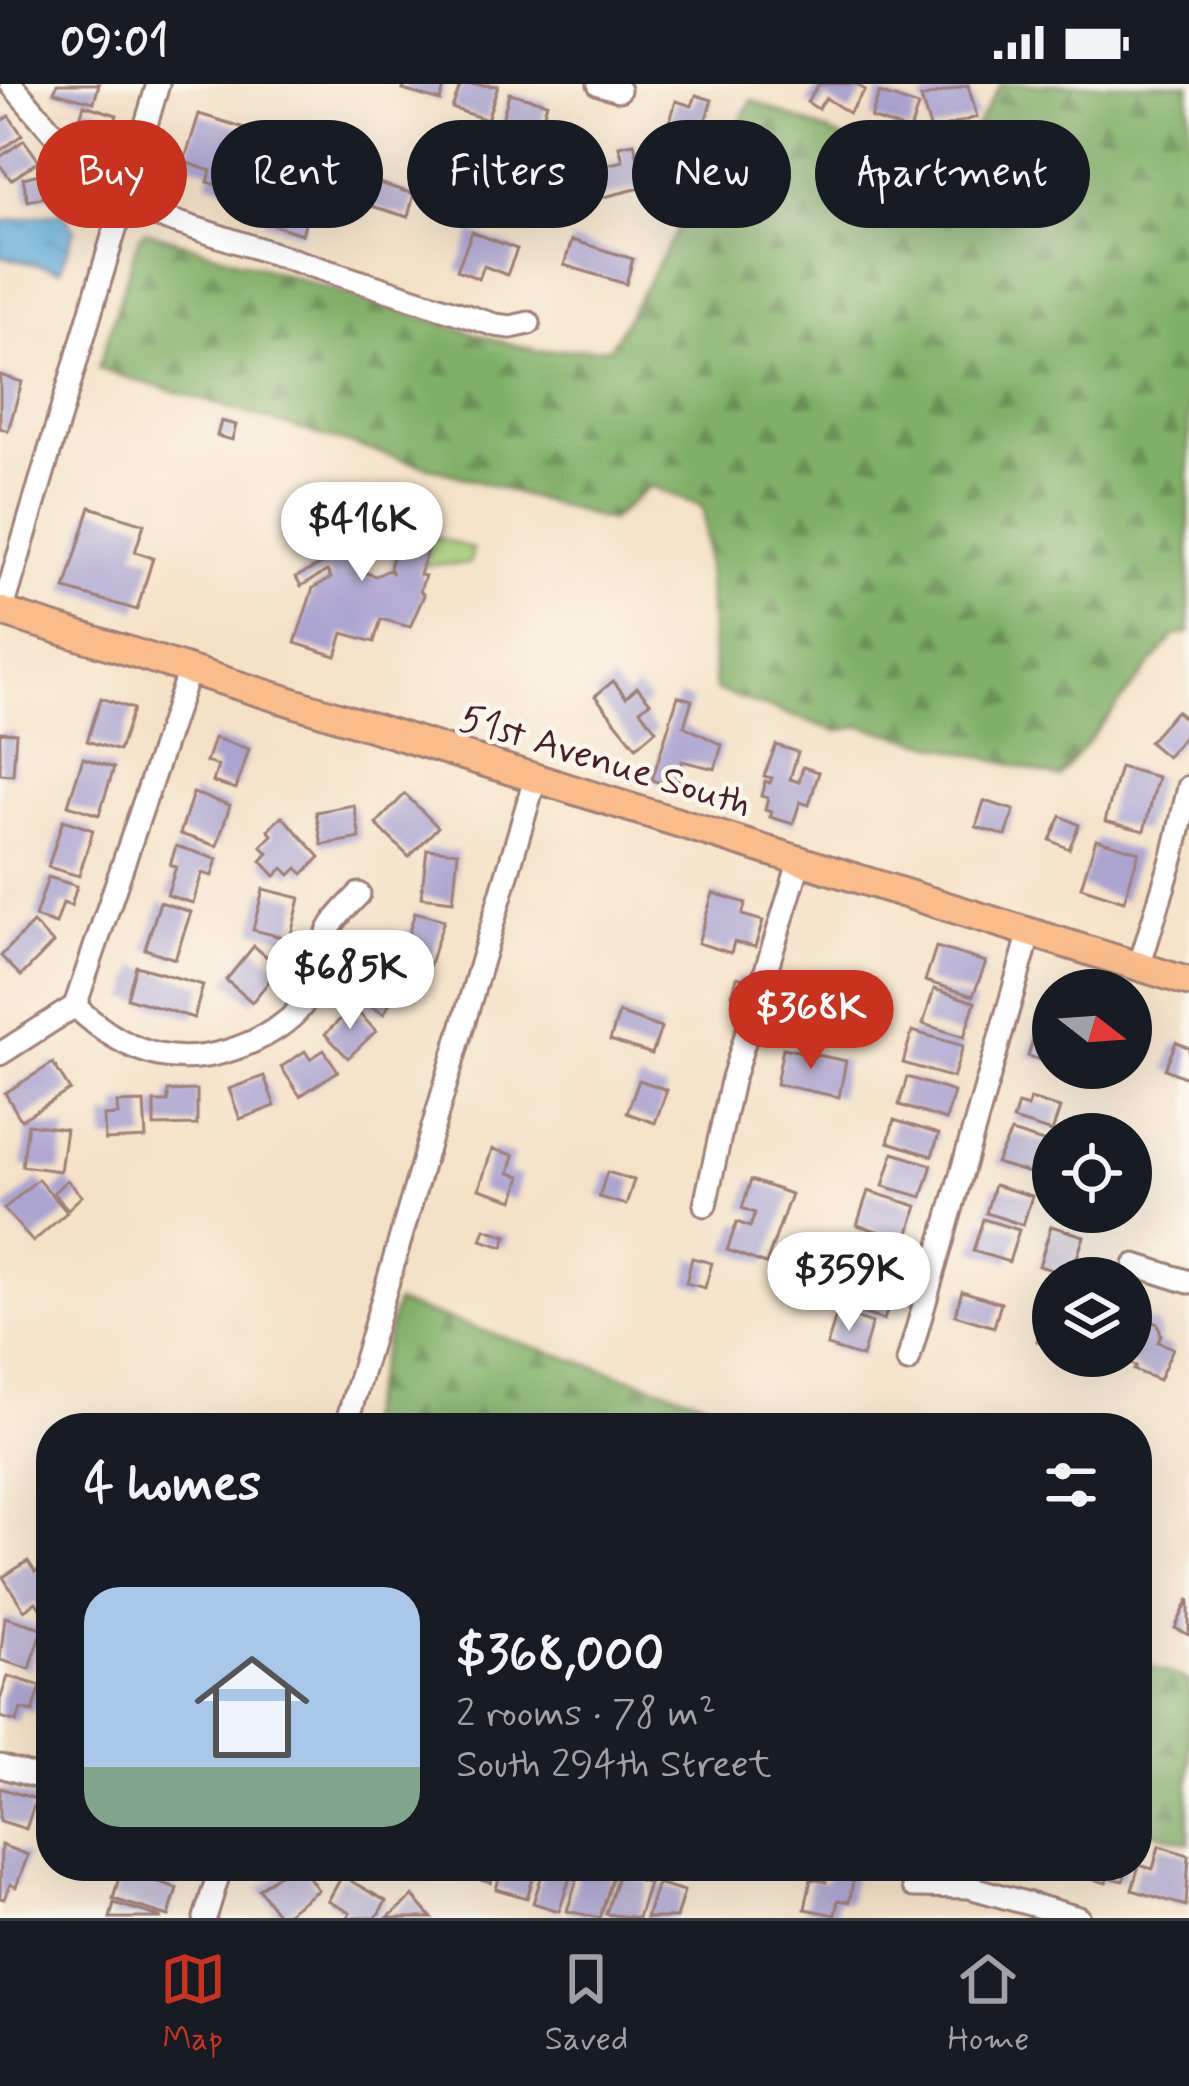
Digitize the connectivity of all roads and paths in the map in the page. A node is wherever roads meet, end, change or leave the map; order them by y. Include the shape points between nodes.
1 (11, 84) edge
2 (158, 84) edge
3 (42, 120) edge
4 (148, 120) edge
5 (187, 216) edge
6 (116, 228) edge
7 (529, 323) dead end
8 (1, 611) edge
9 (189, 670) junction
10 (535, 778) junction
11 (1189, 787) edge
12 (800, 860) junction
13 (358, 894) dead end
14 (1030, 932) junction
15 (1139, 967) junction
16 (1189, 982) edge
17 (75, 1006) junction
18 (0, 1054) edge
19 (705, 1205) dead end
20 (1152, 1270) edge
21 (1189, 1282) edge
22 (908, 1361) dead end
23 (349, 1413) edge
24 (0, 1766) edge
25 (36, 1777) edge
26 (216, 1881) edge
27 (913, 1886) dead end
28 (205, 1918) edge
29 (1079, 1918) edge

1 - 3 street
2 - 4 street
5 - 7 street via 495,325
6 - 8 street
8 - 9 main road, 51st Avenue South
9 - 10 main road, 51st Avenue South
9 - 17 street
10 - 12 main road, 51st Avenue South
10 - 23 street
11 - 15 street
12 - 14 main road, 51st Avenue South
12 - 19 street via 732,1081
13 - 17 street via 330,927 306,1001 245,1045 208,1056 159,1056 109,1036
14 - 15 main road, 51st Avenue South
14 - 22 street
15 - 16 main road, 51st Avenue South
17 - 18 street
20 - 21 street
24 - 25 street
26 - 28 street
27 - 29 street via 969,1887

